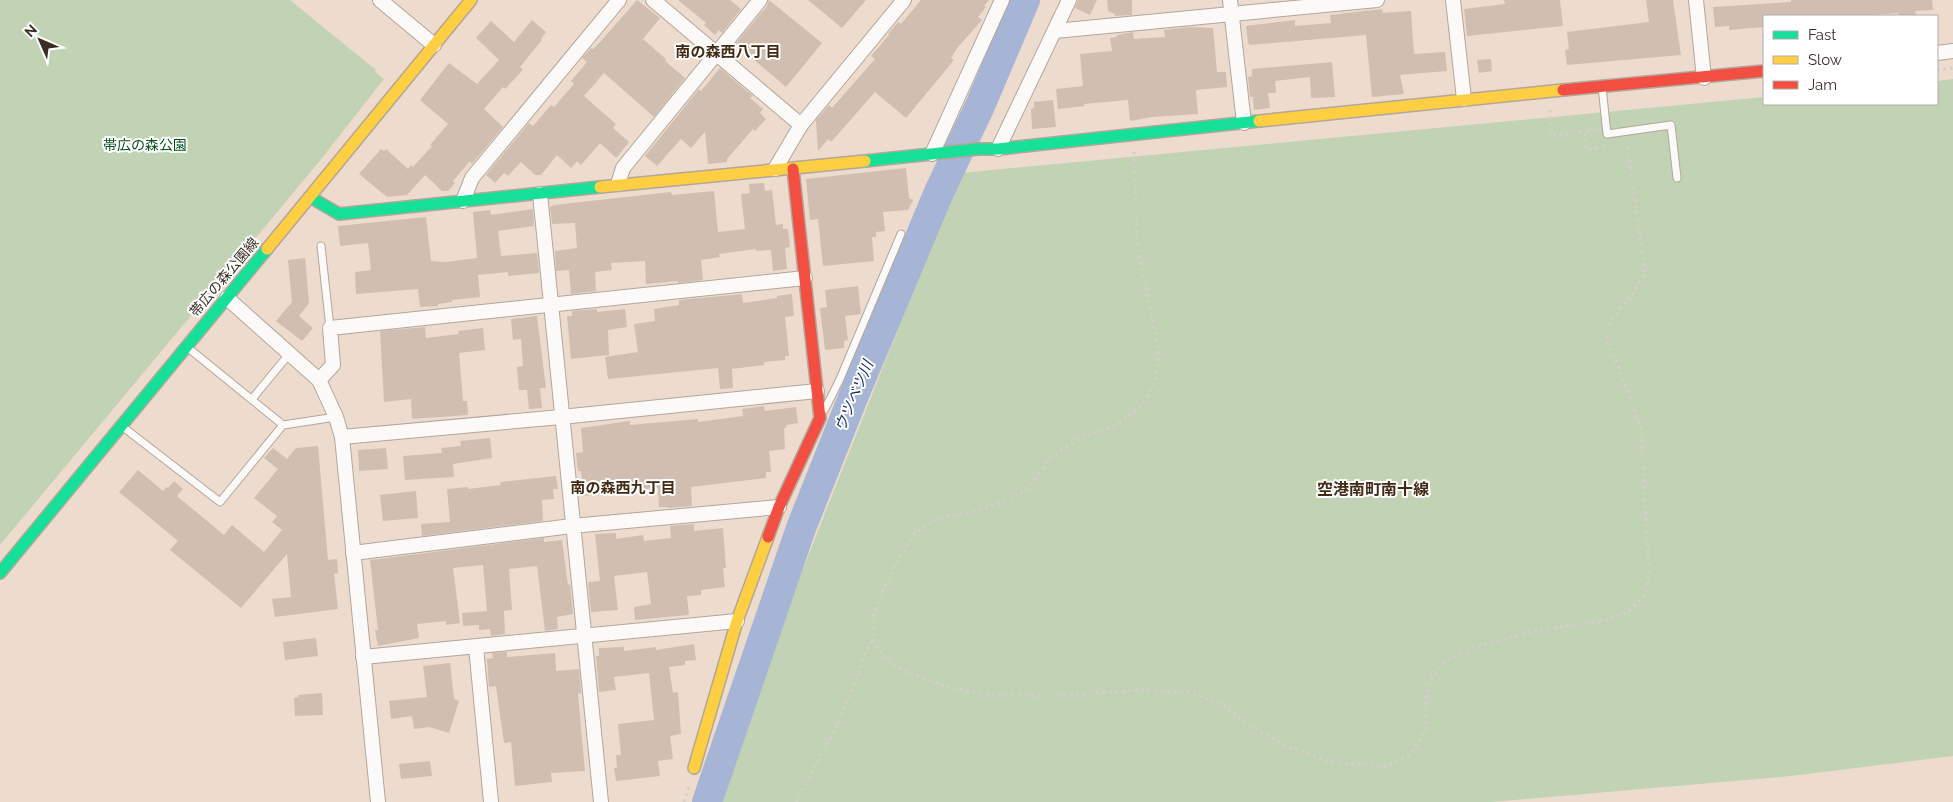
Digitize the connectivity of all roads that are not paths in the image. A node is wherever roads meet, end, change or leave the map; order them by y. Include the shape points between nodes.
1 (380, 0) edge
2 (471, 0) edge
3 (620, 0) edge
4 (653, 0) edge
5 (760, 0) edge
6 (904, 0) edge
7 (1002, 0) edge
8 (1069, 0) edge
9 (1377, 0) edge
10 (1453, 0) edge
11 (1696, 0) edge
12 (1231, 7) edge
13 (1055, 31) junction
14 (434, 45) junction
15 (1953, 51) edge
16 (717, 53) junction
17 (1938, 53) edge
18 (1763, 71) edge
19 (1704, 78) junction
20 (1602, 86) junction
21 (1464, 99) junction
22 (1244, 123) junction
23 (801, 125) junction
24 (998, 149) junction
25 (936, 154) junction
26 (793, 169) junction
27 (776, 170) junction
28 (1677, 178) dead end
29 (618, 184) junction
30 (540, 194) junction
31 (310, 198) junction
32 (463, 200) junction
33 (901, 234) dead end
34 (321, 246) dead end
35 (805, 278) junction
36 (227, 298) junction
37 (552, 305) junction
38 (330, 328) junction
39 (187, 346) junction
40 (290, 353) junction
41 (319, 380) junction
42 (817, 391) junction
43 (252, 399) junction
44 (336, 416) junction
45 (561, 417) junction
46 (820, 418) junction
47 (283, 425) junction
48 (121, 426) junction
49 (342, 437) junction
50 (779, 507) junction
51 (572, 526) junction
52 (353, 553) junction
53 (0, 573) edge
54 (737, 621) junction
55 (583, 636) junction
56 (476, 647) junction
57 (363, 657) junction
58 (694, 768) dead end
59 (378, 802) edge
60 (491, 802) edge
61 (602, 802) edge

1 - 14 street
2 - 14 street, 帯広の森公園線
3 - 32 street via 472,178
4 - 16 street
5 - 16 street
6 - 23 street
7 - 25 street
8 - 13 street
9 - 12 street
10 - 21 street
11 - 19 street
12 - 13 street
12 - 22 street
13 - 24 street
14 - 31 street, 帯広の森公園線
15 - 17 street
16 - 23 street
16 - 29 street via 623,168
18 - 19 street
19 - 20 street
20 - 21 street
20 - 28 lane via 1607,134 1671,125
21 - 22 street
22 - 24 street
23 - 27 street
24 - 25 street
25 - 26 street
26 - 27 street
26 - 35 street
27 - 29 street
29 - 30 street
30 - 32 street
30 - 37 street
31 - 32 street via 339,214
31 - 36 street, 帯広の森公園線
33 - 46 lane via 840,379
34 - 38 lane
35 - 37 street
35 - 42 street
36 - 39 street, 帯広の森公園線
36 - 40 street
37 - 38 street
37 - 45 street
38 - 41 street via 333,365
39 - 43 lane
39 - 48 street, 帯広の森公園線
40 - 41 street
40 - 43 lane
41 - 44 street
42 - 45 street
42 - 46 street
43 - 47 lane
44 - 47 lane
44 - 49 street
45 - 49 street
45 - 51 street
46 - 50 street
47 - 48 lane via 220,502
48 - 53 street, 帯広の森公園線
49 - 52 street
50 - 51 street
50 - 54 street
51 - 52 street
51 - 55 street
52 - 57 street
54 - 55 street
54 - 58 street
55 - 56 street
55 - 61 street
56 - 57 street
56 - 60 street
57 - 59 street

